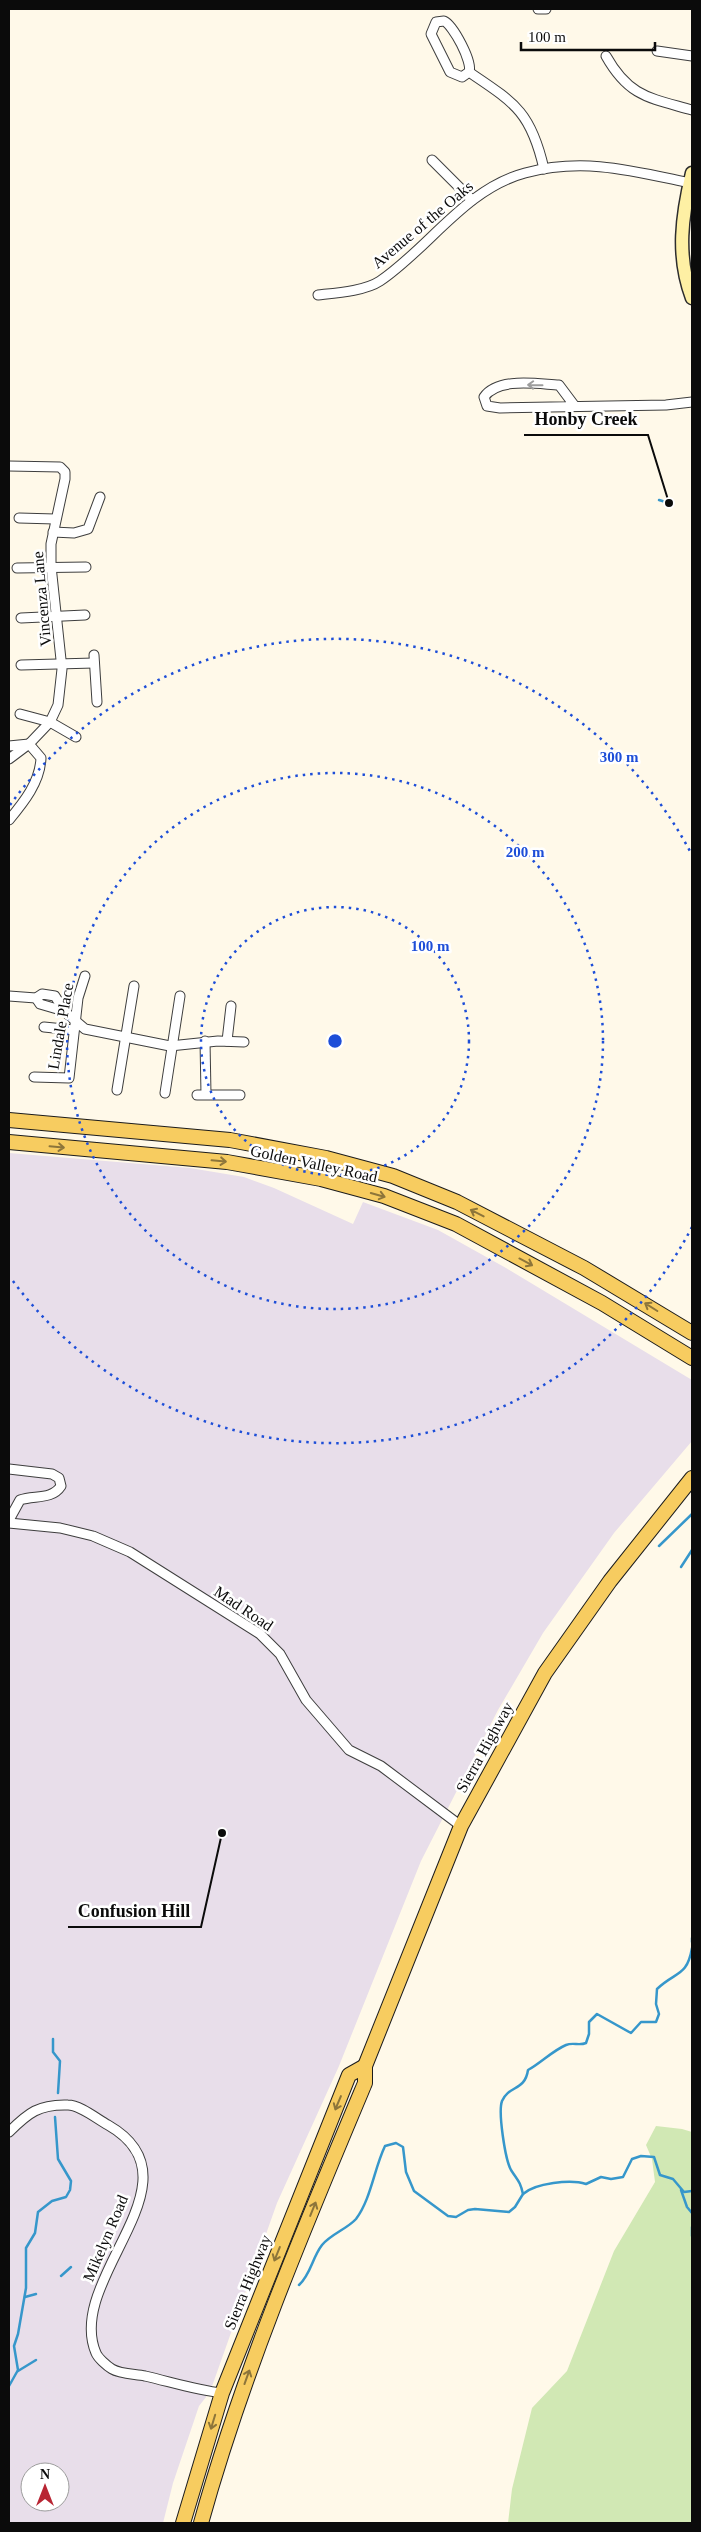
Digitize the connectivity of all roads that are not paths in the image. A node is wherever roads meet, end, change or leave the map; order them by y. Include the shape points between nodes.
1 (538, 9) edge
2 (546, 9) edge
3 (657, 51) dead end
4 (606, 56) dead end
5 (692, 56) edge
6 (469, 72) junction
7 (692, 110) edge
8 (432, 160) dead end
9 (544, 169) junction
10 (691, 180) edge
11 (472, 200) junction
12 (318, 295) dead end
13 (692, 298) edge
14 (692, 402) edge
15 (574, 405) junction
16 (9, 466) edge
17 (100, 497) dead end
18 (18, 518) dead end
19 (55, 519) junction
20 (53, 532) junction
21 (51, 566) junction
22 (86, 567) dead end
23 (17, 568) dead end
24 (56, 616) junction
25 (85, 616) dead end
26 (21, 618) dead end
27 (62, 663) junction
28 (21, 665) dead end
29 (97, 702) dead end
30 (20, 714) dead end
31 (50, 722) junction
32 (76, 737) dead end
33 (29, 744) junction
34 (9, 746) edge
35 (9, 759) edge
36 (9, 820) edge
37 (85, 976) dead end
38 (134, 986) dead end
39 (9, 996) edge
40 (180, 996) dead end
41 (36, 998) junction
42 (231, 1006) dead end
43 (64, 1011) junction
44 (74, 1026) junction
45 (44, 1028) dead end
46 (124, 1038) junction
47 (227, 1041) junction
48 (205, 1042) junction
49 (244, 1042) dead end
50 (173, 1046) junction
51 (34, 1076) dead end
52 (117, 1090) dead end
53 (165, 1094) dead end
54 (240, 1095) dead end
55 (9, 1120) edge
56 (9, 1142) edge
57 (692, 1332) edge
58 (692, 1358) edge
59 (9, 1469) edge
60 (692, 1478) edge
61 (9, 1521) edge
62 (461, 1826) junction
63 (365, 2066) junction
64 (9, 2132) edge
65 (222, 2393) junction
66 (183, 2523) edge
67 (201, 2523) edge

1 - 2 street
3 - 5 street
4 - 7 street via 615,73 640,95
6 - 6 street via 470,64 451,26 444,21 436,22 431,34 450,72 462,77
6 - 9 street via 517,106 533,132
8 - 11 street
9 - 10 street, Avenue of the Oaks via 582,164
9 - 11 street, Avenue of the Oaks via 492,186
10 - 13 street via 683,218 681,252
11 - 12 street, Avenue of the Oaks via 379,282 349,292
14 - 15 street via 641,406
15 -> 15 street via 559,385 503,385 490,389 484,397 486,406 500,408
16 - 19 street, Vincenza Lane via 51,466 60,467 65,472
17 - 20 street via 88,529 74,533
18 - 19 street
19 - 20 street, Vincenza Lane
20 - 21 street, Vincenza Lane
21 - 22 street
21 - 23 street
21 - 24 street, Vincenza Lane
24 - 25 street
24 - 26 street
24 - 27 street, Vincenza Lane
27 - 28 street
27 - 29 street via 94,659
27 - 31 street, Vincenza Lane via 58,705
30 - 31 street
31 - 32 street
31 - 33 street, Vincenza Lane
33 - 34 street
33 - 35 street, Vincenza Lane
33 - 36 street via 41,758 41,771
37 - 44 street, Lindale Place
38 - 46 street
39 - 41 street
40 - 50 street
41 - 43 street via 40,1004
41 - 43 street via 42,994 55,996
42 - 47 street
43 - 44 street
44 - 45 street
44 - 46 street
44 - 51 street, Lindale Place via 69,1078
46 - 50 street
46 - 52 street
47 - 48 street
47 - 49 street
48 - 50 street
48 - 54 street via 201,1095
50 - 53 street
57 -> 55 main road, Golden Valley Road via 584,1268 458,1202 394,1176 326,1158 230,1140
56 -> 58 main road, Golden Valley Road via 227,1162 321,1179 384,1196 464,1229 573,1287
59 - 61 street, Mad Road via 52,1474 59,1478 61,1486 49,1496 20,1500
60 - 62 main road, Sierra Highway via 610,1581 546,1673
61 - 62 street, Mad Road via 93,1536 130,1552 260,1634 280,1654 306,1700 349,1750 381,1766
62 - 63 main road, Sierra Highway
63 -> 65 main road, Sierra Highway via 349,2076
67 -> 63 main road, Sierra Highway via 238,2400 365,2083
64 - 65 street, Mikelyn Road via 26,2114 49,2104 72,2105 118,2131 135,2146 143,2166 141,2192 136,2214 92,2311 91,2333 96,2354 112,2370
65 -> 66 main road, Sierra Highway

